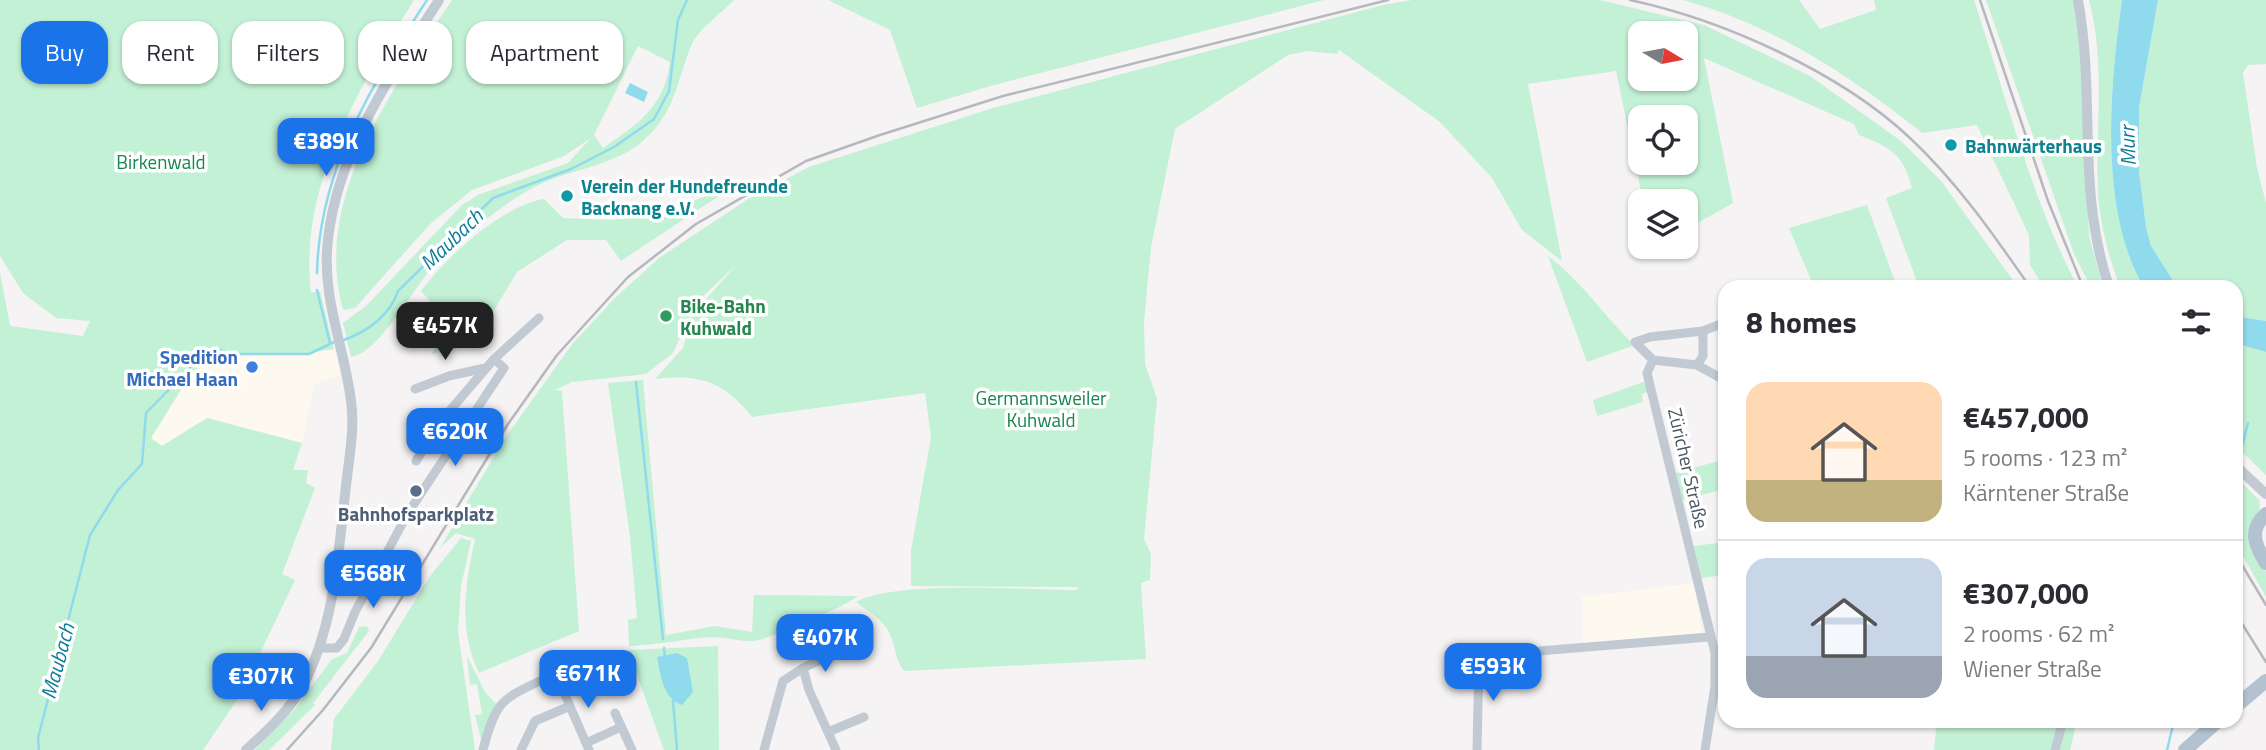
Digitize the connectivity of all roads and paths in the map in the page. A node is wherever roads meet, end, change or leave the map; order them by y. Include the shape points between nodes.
1 (439, 0) edge
2 (2078, 0) edge
3 (2107, 280) edge
4 (539, 318) dead end
5 (1718, 325) edge
6 (1703, 331) junction
7 (494, 359) junction
8 (1653, 360) junction
9 (1697, 365) junction
10 (485, 368) junction
11 (1718, 377) edge
12 (415, 389) dead end
13 (416, 461) dead end
14 (2243, 473) edge
15 (2266, 494) edge
16 (2266, 514) edge
17 (2266, 529) edge
18 (2264, 560) edge
19 (1709, 637) junction
20 (319, 648) junction
21 (835, 653) dead end
22 (585, 666) dead end
23 (803, 668) junction
24 (558, 678) junction
25 (2266, 681) edge
26 (2266, 688) edge
27 (2243, 700) edge
28 (2243, 702) edge
29 (570, 706) junction
30 (615, 713) dead end
31 (864, 717) dead end
32 (621, 727) junction
33 (2061, 728) edge
34 (2210, 728) edge
35 (828, 732) junction
36 (523, 746) edge
37 (587, 746) edge
38 (246, 750) edge
39 (483, 750) edge
40 (632, 750) edge
41 (764, 750) edge
42 (836, 750) edge
43 (1477, 750) edge
44 (1704, 750) edge
45 (2055, 750) edge
46 (2185, 750) edge

1 - 20 street via 382,89 339,188 330,224 327,292 351,402 352,434 331,604
2 - 3 street via 2086,60 2088,195
4 - 7 street
5 - 6 street
6 - 8 street via 1635,342
6 - 9 street via 1703,356
7 - 10 street
7 - 20 street via 504,368 402,523 344,639 337,648
8 - 9 street
8 - 19 street, Züricher Straße via 1647,373
9 - 11 street
10 - 12 street
10 - 13 street via 441,421
14 - 15 street
16 - 18 main road via 2254,535
17 - 18 main road via 2260,541
19 - 43 street via 1479,656
19 - 44 street, Züricher Straße via 1716,668
20 - 38 street via 297,696
21 - 23 street
22 - 24 street
23 - 35 street
23 - 41 street via 783,681
24 - 29 street
24 - 39 street via 506,696
25 - 27 main road
26 - 28 main road
29 - 36 street via 535,721
29 - 37 street
30 - 32 street
31 - 35 street
32 - 37 street
32 - 40 street
33 - 45 street
34 - 46 main road
35 - 42 street

